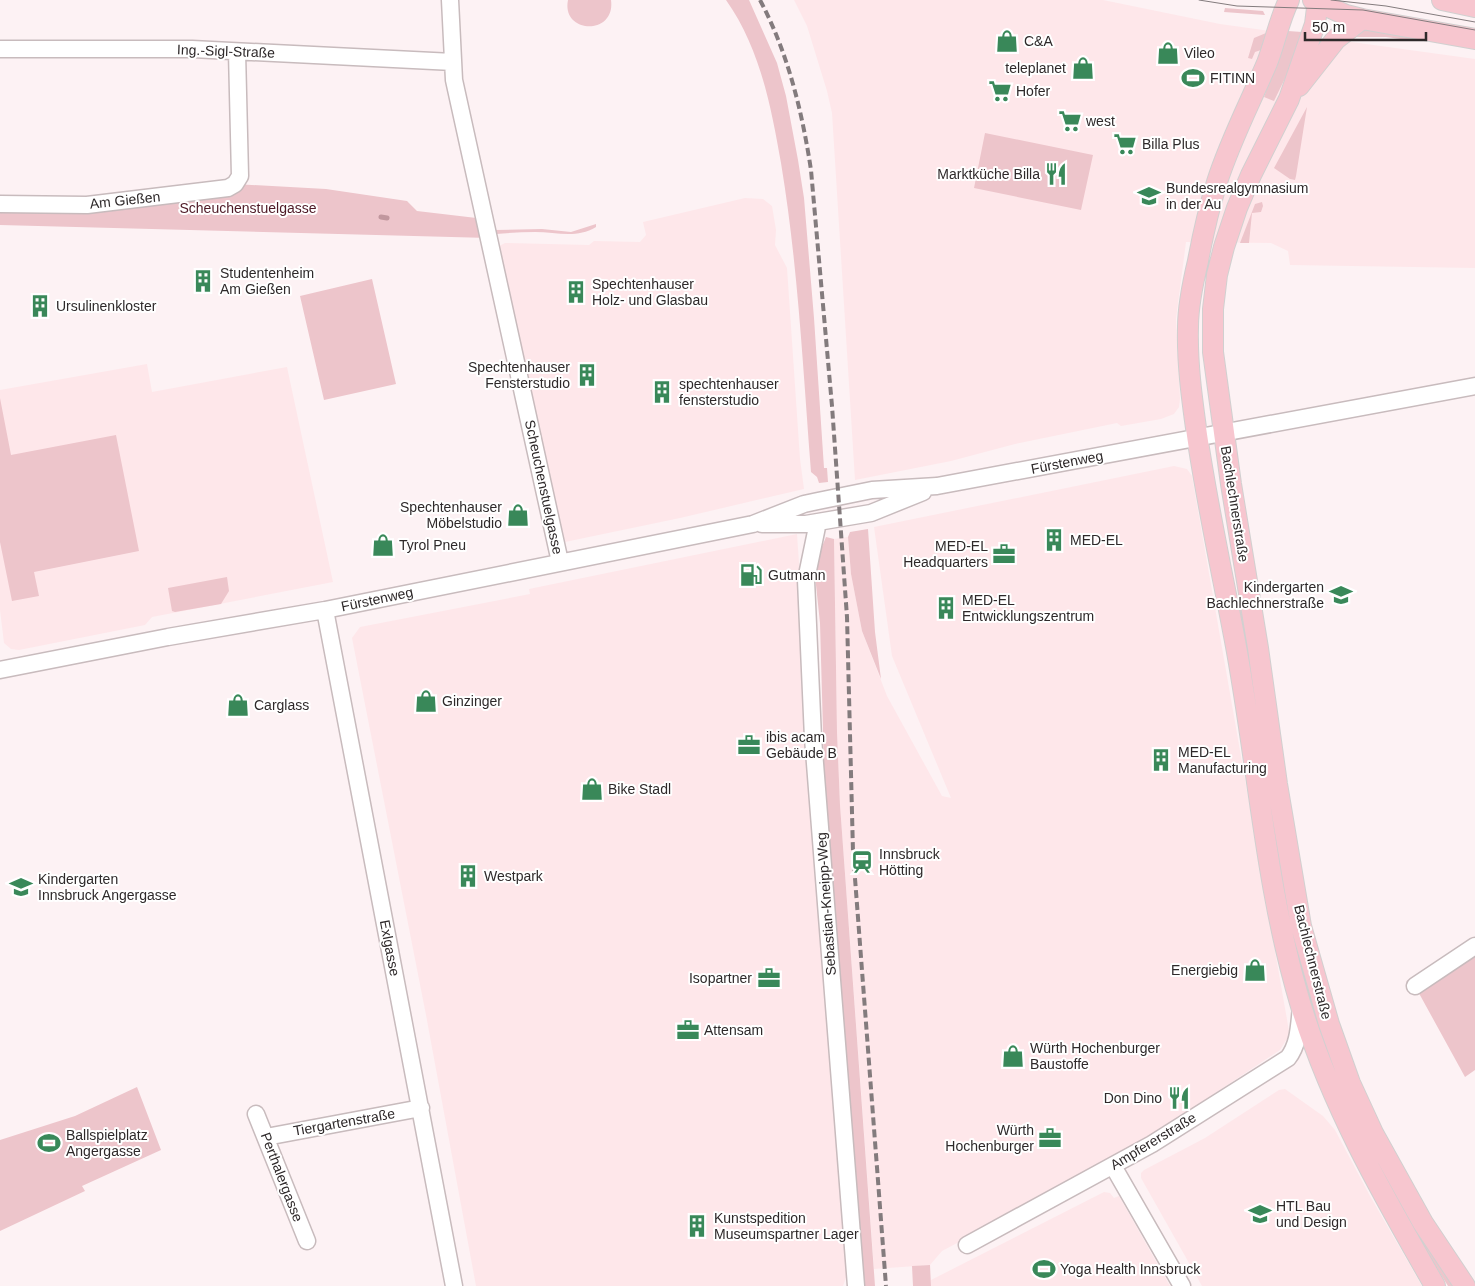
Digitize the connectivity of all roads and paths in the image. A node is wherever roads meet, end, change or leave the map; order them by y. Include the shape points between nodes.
1 (450, 0) edge
2 (1270, 0) edge
3 (1289, 0) edge
4 (1442, 0) edge
5 (1316, 1) edge
6 (1475, 7) edge
7 (1362, 19) junction
8 (1281, 20) junction
9 (1475, 39) edge
10 (0, 49) edge
11 (237, 52) junction
12 (452, 62) junction
13 (1289, 99) junction
14 (0, 204) edge
15 (1475, 386) edge
16 (1224, 433) junction
17 (1198, 437) junction
18 (936, 486) junction
19 (818, 522) junction
20 (753, 524) junction
21 (560, 562) junction
22 (325, 610) junction
23 (0, 670) edge
24 (1475, 946) edge
25 (1415, 986) dead end
26 (1301, 1005) junction
27 (421, 1108) junction
28 (256, 1114) dead end
29 (266, 1137) junction
30 (1113, 1166) junction
31 (307, 1242) dead end
32 (967, 1245) dead end
33 (454, 1286) edge
34 (856, 1286) edge
35 (1182, 1286) edge
36 (1435, 1286) edge
37 (1465, 1286) edge

1 - 12 street, Scheuchenstuelgasse
2 - 8 main road
3 - 8 main road, Bachlechnerstraße
4 - 6 main road
5 - 7 main road
5 - 13 main road, Bachlechnerstraße via 1313,31
7 - 9 main road
7 - 13 main road via 1336,39
8 - 17 main road, Bachlechnerstraße via 1274,45 1218,181 1193,285 1188,326
10 - 11 street, Ing.-Sigl-Straße via 124,48
11 - 12 street, Ing.-Sigl-Straße
11 - 14 street, Am Gießen via 240,176 236,184 228,188 87,204
12 - 21 street, Scheuchenstuelgasse
13 - 16 main road, Bachlechnerstraße via 1237,208 1217,275 1213,352
15 - 16 street
16 - 17 street, Fürstenweg
16 - 37 main road, Bachlechnerstraße via 1301,926 1350,1083 1373,1133 1423,1223
17 - 18 street, Fürstenweg
17 - 26 main road, Bachlechnerstraße via 1243,682 1277,911
18 - 19 street, Fürstenweg via 871,513
18 - 20 street, Fürstenweg via 872,490 818,501
19 - 20 street, Fürstenweg
19 - 34 street, Sebastian-Kneipp-Weg via 806,580 813,738
20 - 21 street, Fürstenweg
21 - 22 street, Fürstenweg
22 - 23 street, Fürstenweg
22 - 27 street, Exlgasse
24 - 25 street
26 - 30 street, Ampfererstraße via 1296,1043 1288,1058
26 - 36 main road, Bachlechnerstraße via 1335,1099
27 - 29 street, Tiergartenstraße
27 - 33 street, Exlgasse
28 - 29 street, Perthalergasse
29 - 31 street, Perthalergasse
30 - 32 street, Ampfererstraße
30 - 35 street

